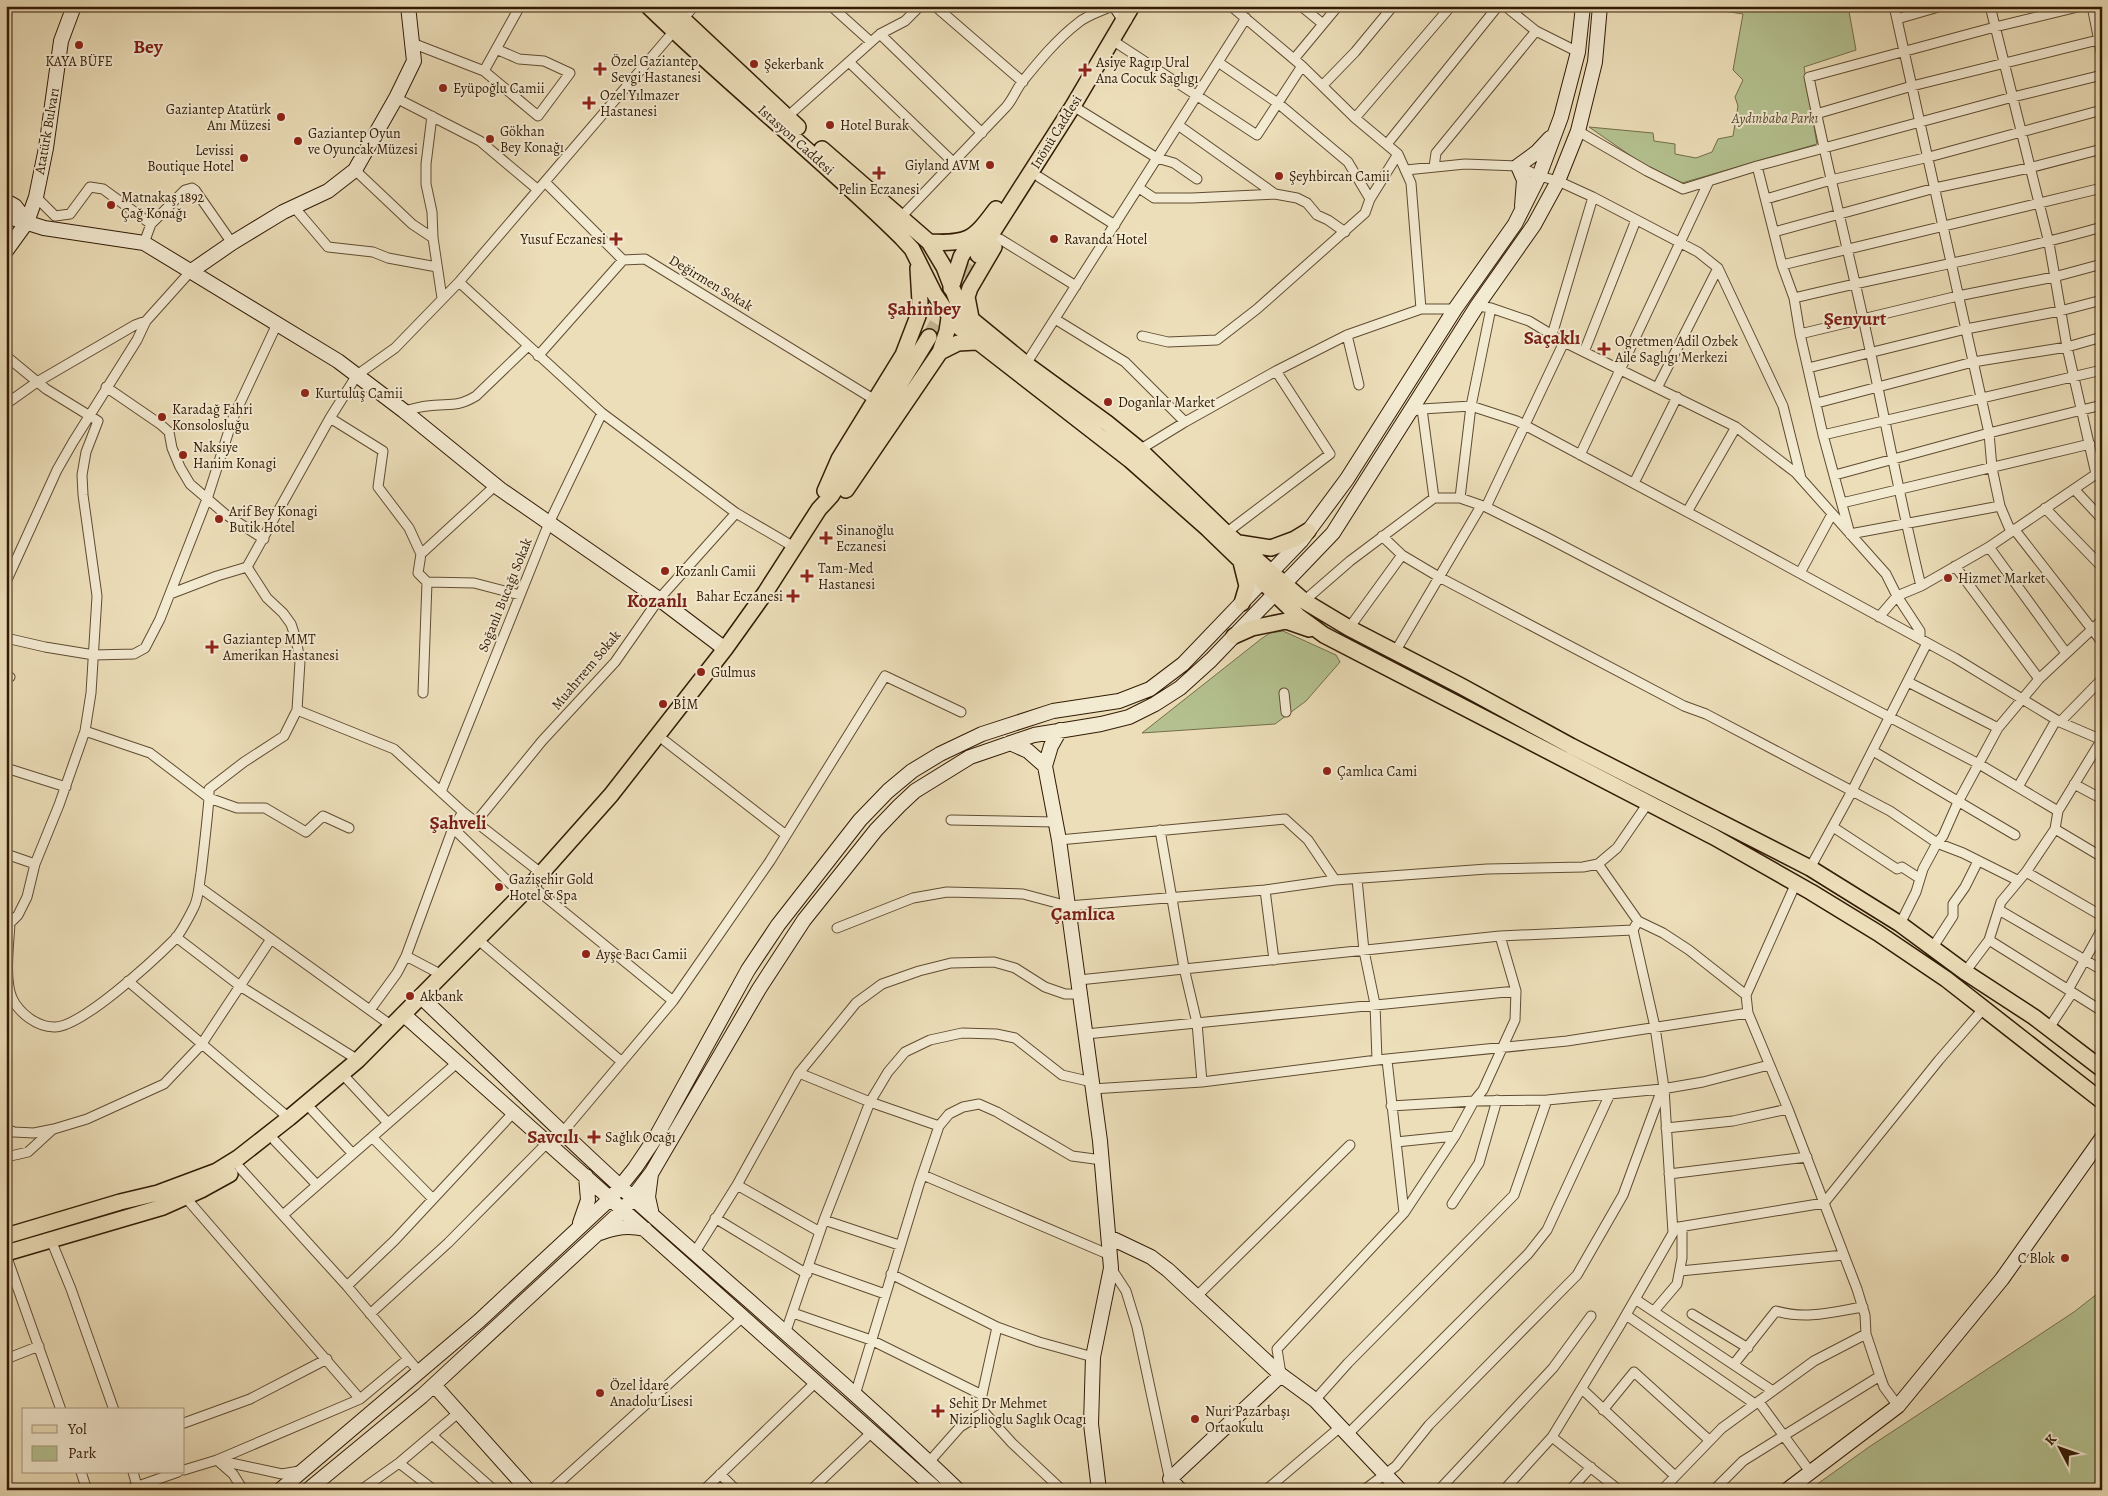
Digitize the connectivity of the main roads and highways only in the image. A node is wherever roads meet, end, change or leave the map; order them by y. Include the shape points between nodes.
1 (74, 6) edge
2 (408, 6) edge
3 (648, 6) edge
4 (669, 6) edge
5 (1583, 6) edge
6 (1600, 6) edge
7 (1124, 10) edge
8 (1073, 106) junction
9 (1554, 134) junction
10 (6, 200) edge
11 (1521, 213) junction
12 (6, 216) edge
13 (27, 222) junction
14 (972, 238) junction
15 (929, 242) junction
16 (6, 251) edge
17 (978, 255) tunnel mouth
18 (918, 261) junction
19 (190, 272) junction
20 (952, 286) junction
21 (950, 317) junction
22 (971, 318) junction
23 (929, 336) tunnel mouth
24 (976, 342) junction
25 (940, 352) junction
26 (1134, 455) junction
27 (822, 511) junction
28 (1308, 531) junction
29 (1238, 543) junction
30 (1241, 562) junction
31 (1266, 576) junction
32 (1279, 588) junction
33 (1242, 602) junction
34 (1324, 635) junction
35 (1234, 636) junction
36 (725, 650) junction
37 (1060, 730) junction
38 (1010, 743) junction
39 (1046, 766) junction
40 (533, 885) junction
41 (479, 941) junction
42 (423, 998) junction
43 (406, 1017) junction
44 (2102, 1069) edge
45 (2102, 1101) edge
46 (2102, 1138) edge
47 (635, 1168) junction
48 (603, 1170) junction
49 (652, 1172) junction
50 (586, 1176) junction
51 (621, 1186) junction
52 (632, 1197) junction
53 (611, 1198) junction
54 (624, 1209) junction
55 (652, 1215) junction
56 (646, 1229) junction
57 (577, 1230) junction
58 (6, 1236) edge
59 (595, 1236) junction
60 (1109, 1238) junction
61 (6, 1254) edge
62 (1281, 1375) junction
63 (434, 1385) junction
64 (1174, 1486) edge
65 (932, 1488) edge
66 (280, 1490) edge
67 (308, 1490) edge
68 (528, 1490) edge
69 (958, 1490) edge
70 (1099, 1490) edge
71 (1400, 1490) edge
72 (1787, 1490) edge

1 - 13 main road, Atatürk Bulvarı via 61,41 46,148
2 - 19 main road via 414,61 355,170 328,190 232,243
3 - 18 main road, Istasyon Caddesi via 867,203 912,249
4 - 15 main road via 787,117
5 - 9 main road via 1578,52
6 - 32 main road via 1595,62 1578,131 1558,181 1534,225 1477,306 1416,411 1333,533
7 - 8 main road, Inönü Caddesi via 1112,40
8 - 14 main road via 1056,122
8 - 17 main road, Inönü Caddesi
8 - 22 main road via 1066,135 970,288
9 - 11 main road via 1540,176
9 - 11 main road via 1518,166 1524,180
10 - 13 main road
11 - 28 main road via 1455,309 1378,432
12 - 13 main road
13 - 16 main road, Atatürk Bulvarı
13 - 19 main road via 44,228 144,242
14 - 15 main road via 952,243
14 - 20 main road via 961,257
15 - 20 main road
18 - 21 main road, Istasyon Caddesi
18 - 27 main road via 918,316 903,355 839,459
19 - 36 main road via 338,361 496,486
20 - 21 main road
20 - 22 main road via 958,303
21 - 24 main road, Istasyon Caddesi
21 - 25 main road
22 - 26 main road via 1026,364 1107,423
23 - 27 main road
24 - 25 main road via 958,343
24 - 26 main road, Istasyon Caddesi
25 - 27 main road via 854,478
26 - 29 main road
26 - 30 main road
27 - 36 main road
27 - 40 main road via 777,592 729,660 665,741
28 - 29 main road via 1271,548
28 - 31 main road
29 - 31 main road
30 - 31 main road
30 - 33 main road via 1247,586
31 - 32 main road
31 - 33 main road
32 - 34 main road via 1298,616
32 - 35 main road
32 - 44 main road via 1571,746 1810,868 1933,946
33 - 47 main road via 1183,664 1150,689 1119,701 1053,711 982,734 940,754 888,790 860,820 778,925 748,970 656,1137
34 - 35 main road via 1286,621 1252,628
34 - 45 main road via 1760,861 1946,979
35 - 37 main road via 1180,688 1155,704 1129,717
36 - 40 main road via 612,795
37 - 38 main road
37 - 39 main road via 1051,746
38 - 39 main road via 1028,751
38 - 49 main road via 970,757 940,775 916,791 876,830 804,920 781,955
39 - 60 main road via 1080,987
40 - 41 main road
41 - 42 main road
41 - 42 main road via 442,975
42 - 43 main road
42 - 48 main road
43 - 50 main road
43 - 58 main road via 238,1158 199,1179 158,1193
43 - 61 main road via 347,1079 240,1168 163,1207
46 - 72 main road via 2002,1279 1898,1406
47 - 48 main road via 621,1172
47 - 51 main road
48 - 51 main road
49 - 52 main road
49 - 55 main road via 648,1197
50 - 53 main road
50 - 57 main road via 588,1200
51 - 52 main road
51 - 53 main road
52 - 54 main road
52 - 55 main road
53 - 54 main road
53 - 57 main road
54 - 56 main road
54 - 59 main road
55 - 69 main road via 786,1331
56 - 59 main road via 631,1225 612,1228
56 - 65 main road
57 - 66 main road via 420,1373
59 - 63 main road
60 - 62 main road via 1151,1257 1198,1296
60 - 70 main road via 1111,1261 1093,1358 1091,1424
62 - 64 main road
62 - 71 main road via 1315,1400
63 - 67 main road
63 - 68 main road

